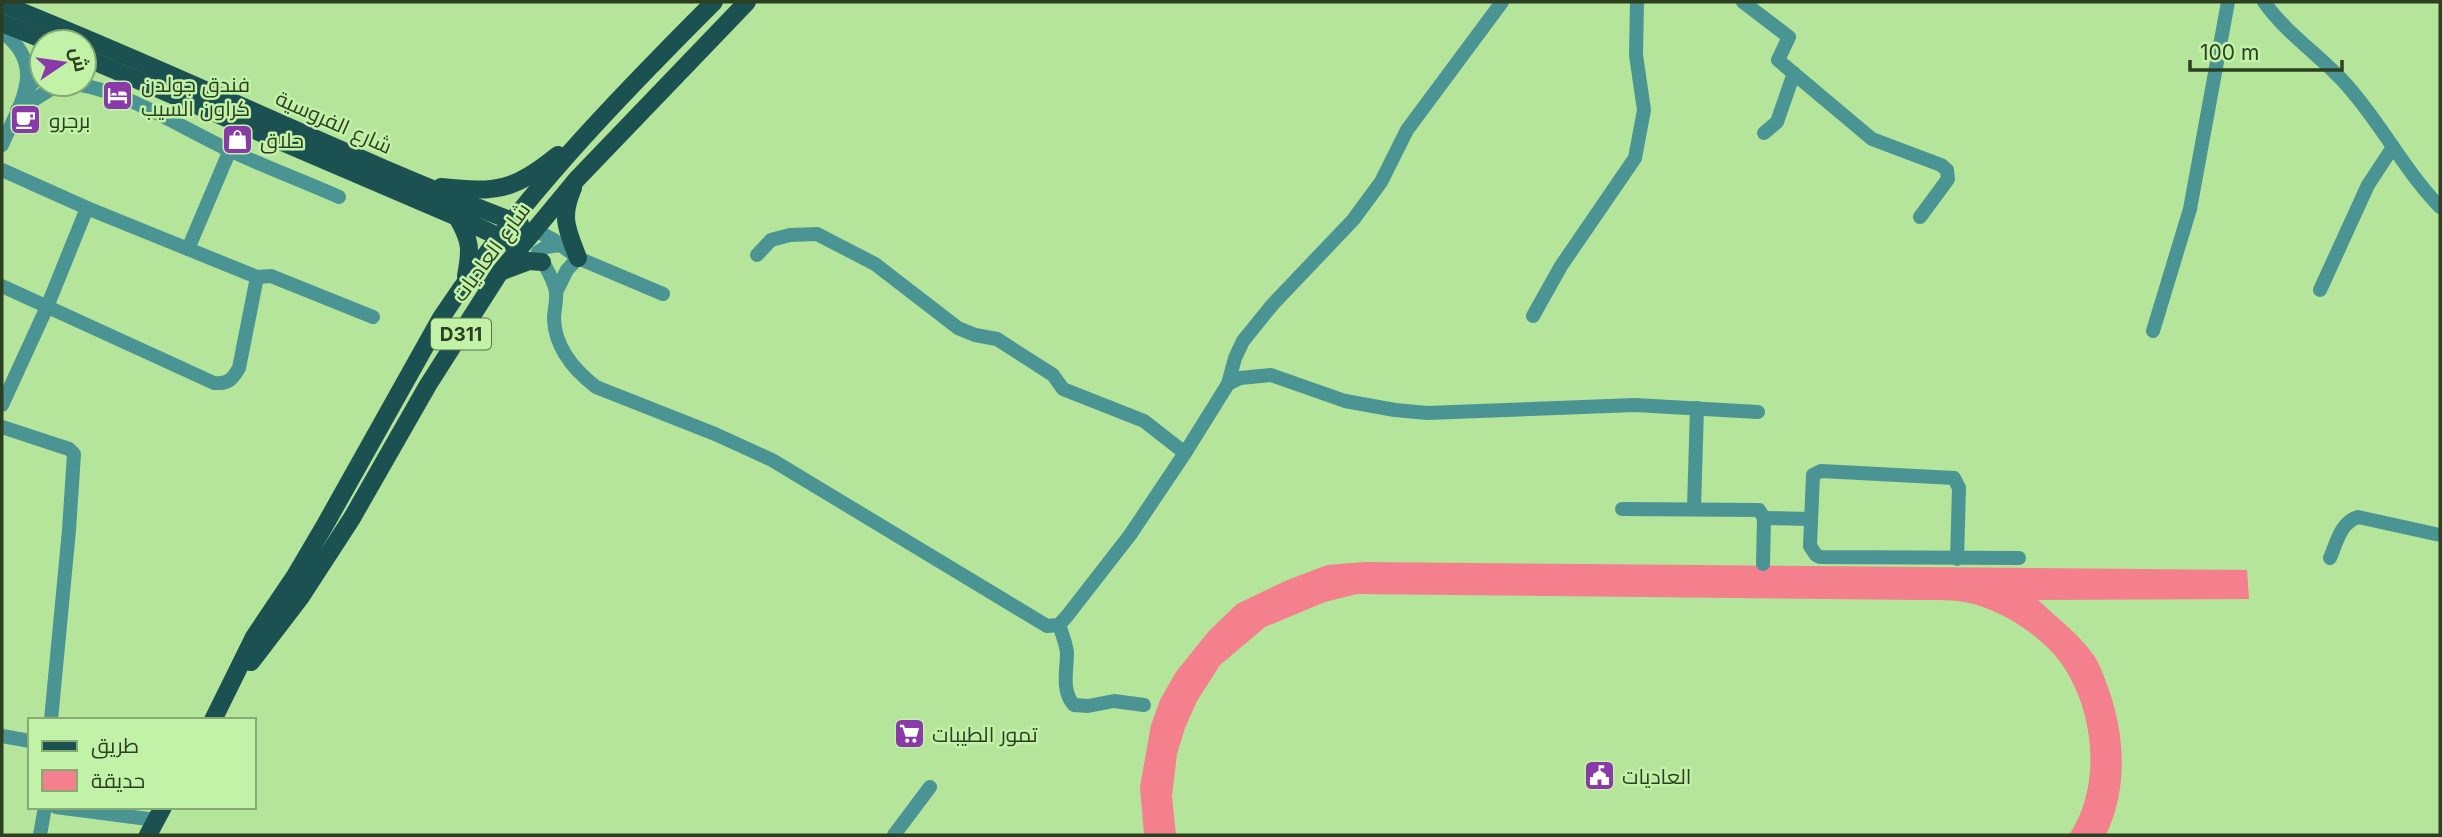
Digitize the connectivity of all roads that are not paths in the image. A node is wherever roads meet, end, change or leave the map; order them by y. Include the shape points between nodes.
1 (714, 2) edge
2 (747, 2) edge
3 (1502, 2) edge
4 (1637, 2) edge
5 (1743, 2) edge
6 (2228, 2) edge
7 (2264, 2) edge
8 (2, 5) edge
9 (2, 23) edge
10 (2, 32) edge
11 (28, 34) edge
12 (98, 67) edge
13 (1794, 73) junction
14 (98, 87) edge
15 (28, 89) edge
16 (25, 92) junction
17 (36, 98) edge
18 (17, 110) junction
19 (585, 133) junction
20 (1764, 133) dead end
21 (2, 145) edge
22 (2393, 147) junction
23 (230, 150) junction
24 (2, 170) edge
25 (577, 179) junction
26 (419, 185) junction
27 (339, 197) dead end
28 (2440, 207) edge
29 (88, 208) junction
30 (457, 217) junction
31 (1920, 217) dead end
32 (511, 221) junction
33 (533, 229) junction
34 (499, 238) junction
35 (560, 245) junction
36 (519, 246) junction
37 (188, 249) junction
38 (757, 255) dead end
39 (540, 257) junction
40 (578, 258) junction
41 (499, 272) junction
42 (257, 277) junction
43 (466, 281) junction
44 (2, 286) edge
45 (2320, 290) dead end
46 (556, 292) junction
47 (663, 294) dead end
48 (47, 307) junction
49 (1533, 316) dead end
50 (373, 317) dead end
51 (2153, 331) dead end
52 (1228, 384) junction
53 (2, 405) edge
54 (1697, 408) junction
55 (1758, 412) dead end
56 (2, 427) edge
57 (1185, 453) junction
58 (1694, 508) junction
59 (1622, 509) dead end
60 (1764, 518) junction
61 (1810, 519) junction
62 (2440, 535) edge
63 (2019, 558) dead end
64 (2330, 558) dead end
65 (1956, 559) junction
66 (1763, 564) dead end
67 (1059, 625) junction
68 (223, 702) junction
69 (1144, 705) dead end
70 (51, 718) edge
71 (214, 718) edge
72 (2, 736) edge
73 (28, 741) edge
74 (930, 788) dead end
75 (45, 809) edge
76 (70, 809) edge
77 (156, 821) edge
78 (40, 835) edge
79 (894, 835) edge

1 - 19 main road, شارع العاديات / D311
2 - 25 main road, شارع العاديات / D311
3 - 52 street via 1407,130 1381,182 1353,220 1243,341
4 - 49 street via 1636,55 1644,110 1635,159 1561,266
5 - 13 street via 1789,37 1778,60
6 - 51 street via 2190,209
7 - 22 street via 2288,32 2344,83
8 - 26 main road, شارع الفروسية via 86,37
9 - 11 main road
10 - 16 street via 14,40 28,63
12 - 30 main road, شارع الفروسية
13 - 20 street via 1777,122
13 - 31 street via 1872,139 1947,170 1948,178
14 - 23 street
15 - 16 street
16 - 18 street
17 - 18 street
18 - 21 street
19 - 26 main road via 508,187 475,190
19 - 32 main road, شارع العاديات / D311
22 - 28 street
22 - 45 street via 2368,185
23 - 27 street
23 - 37 street
24 - 29 street
25 - 33 main road, شارع العاديات / D311
25 - 40 main road via 564,215
26 - 32 main road, شارع الفروسية
29 - 37 street
29 - 48 street
30 - 34 main road, شارع الفروسية
30 - 43 main road via 471,250
32 - 33 main road, شارع الفروسية
32 - 34 main road, شارع العاديات / D311
33 - 35 street
33 - 36 main road, شارع العاديات / D311
34 - 36 main road, شارع الفروسية
34 - 43 main road, شارع العاديات / D311
35 - 39 street via 546,247
35 - 40 street
36 - 39 street
36 - 41 main road, شارع العاديات / D311
37 - 42 street
38 - 57 street via 771,240 817,234 875,264 958,328 997,338 1053,375 1063,389 1144,421
39 - 40 street
39 - 41 main road
39 - 46 street
40 - 46 street
40 - 47 street
41 - 68 main road, شارع العاديات / D311 via 352,518
42 - 48 street via 239,368 225,384
42 - 50 street via 271,276
43 - 68 main road, شارع العاديات / D311 via 295,576 254,637
44 - 48 street
46 - 67 street via 556,337 572,365 596,387 772,460 1042,623
48 - 53 street
52 - 54 street via 1271,375 1345,401 1427,413 1635,405
52 - 57 street
54 - 55 street
54 - 58 street
56 - 70 street via 74,454
57 - 67 street via 1130,535
58 - 59 street
58 - 60 street via 1759,510
60 - 61 street
60 - 66 street
61 - 65 street via 1810,546 1820,557
61 - 65 street via 1812,478 1818,471 1954,478 1959,488
62 - 64 street via 2358,517 2342,528
63 - 65 street
67 - 69 street via 1067,652 1066,684 1074,705 1114,701
68 - 71 main road, شارع العاديات / D311
72 - 73 street
74 - 79 street
75 - 78 street
76 - 77 street

